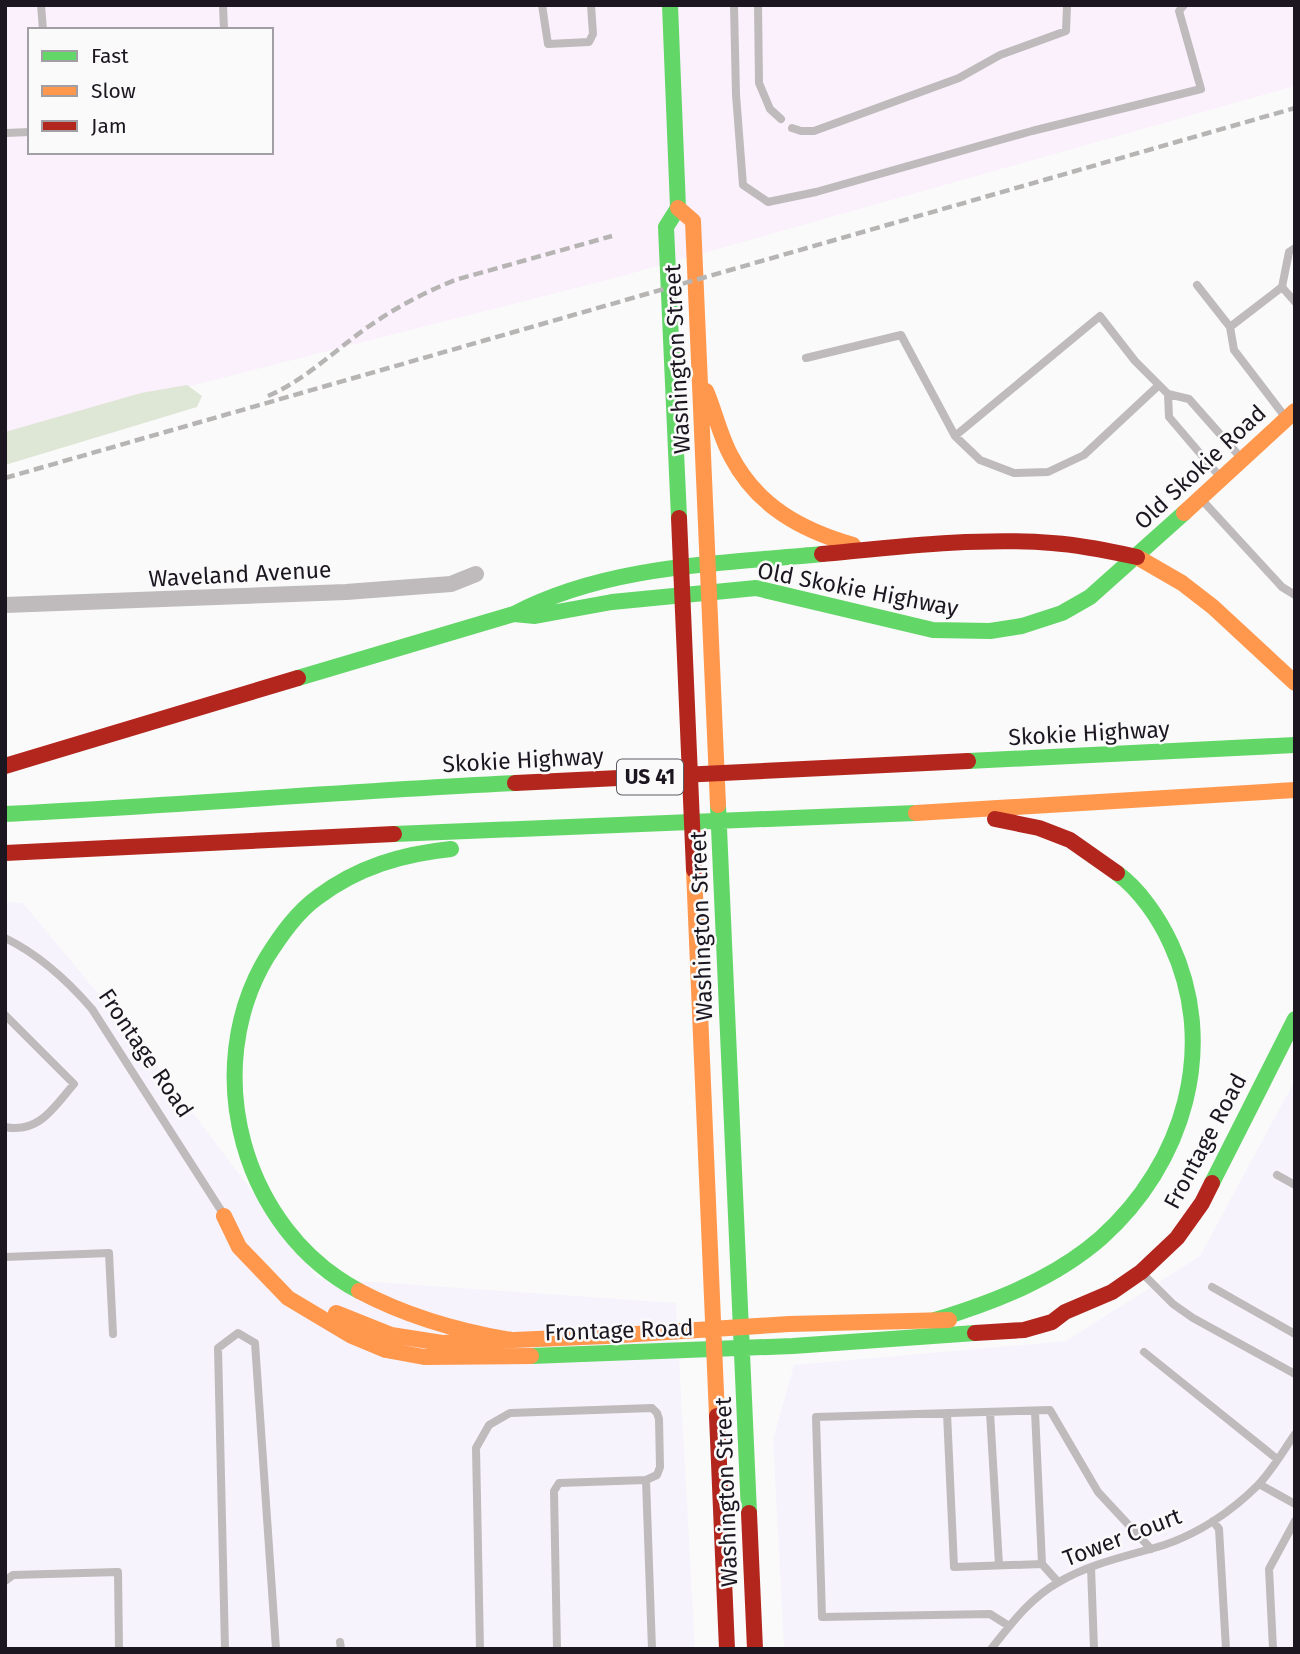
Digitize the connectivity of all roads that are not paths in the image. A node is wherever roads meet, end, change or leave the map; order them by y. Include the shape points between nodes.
1 (41, 5) edge
2 (223, 5) edge
3 (542, 5) edge
4 (591, 5) edge
5 (670, 5) edge
6 (734, 5) edge
7 (758, 5) edge
8 (1067, 5) edge
9 (1184, 5) edge
10 (43, 28) edge
11 (224, 28) edge
12 (781, 120) dead end
13 (792, 128) dead end
14 (28, 132) edge
15 (5, 133) edge
16 (678, 208) junction
17 (1295, 248) edge
18 (1197, 285) dead end
19 (1282, 287) junction
20 (1295, 303) edge
21 (1230, 327) junction
22 (806, 358) dead end
23 (700, 375) junction
24 (1158, 385) junction
25 (1168, 394) junction
26 (1291, 414) edge
27 (955, 436) junction
28 (1242, 459) junction
29 (1221, 478) junction
30 (1200, 498) junction
31 (872, 549) junction
32 (1137, 557) junction
33 (709, 565) junction
34 (681, 568) junction
35 (476, 574) dead end
36 (710, 592) junction
37 (682, 594) junction
38 (1295, 596) edge
39 (5, 605) edge
40 (514, 614) junction
41 (1295, 683) edge
42 (1295, 745) edge
43 (5, 766) edge
44 (1295, 790) edge
45 (915, 812) junction
46 (5, 814) edge
47 (676, 824) junction
48 (5, 853) edge
49 (5, 938) edge
50 (5, 1015) edge
51 (1295, 1019) edge
52 (5, 1126) edge
53 (1277, 1175) dead end
54 (1295, 1185) edge
55 (225, 1216) junction
56 (5, 1257) edge
57 (1141, 1272) junction
58 (1212, 1287) dead end
59 (1065, 1312) junction
60 (935, 1320) junction
61 (742, 1327) junction
62 (714, 1329) junction
63 (113, 1334) dead end
64 (1295, 1334) edge
65 (511, 1340) junction
66 (743, 1348) junction
67 (715, 1349) junction
68 (1144, 1352) dead end
69 (1295, 1374) edge
70 (1035, 1410) junction
71 (990, 1412) junction
72 (947, 1413) junction
73 (1295, 1434) edge
74 (1277, 1460) junction
75 (646, 1480) junction
76 (1259, 1484) junction
77 (1295, 1504) edge
78 (1213, 1521) junction
79 (1295, 1521) edge
80 (1151, 1549) junction
81 (1042, 1564) junction
82 (999, 1565) junction
83 (1091, 1567) junction
84 (5, 1581) edge
85 (1058, 1582) junction
86 (1009, 1626) junction
87 (119, 1649) edge
88 (225, 1649) edge
89 (276, 1649) edge
90 (480, 1649) edge
91 (557, 1649) edge
92 (652, 1649) edge
93 (727, 1649) edge
94 (755, 1649) edge
95 (991, 1649) edge
96 (1094, 1649) edge
97 (1226, 1649) edge
98 (1273, 1649) edge

1 - 10 lane
2 - 11 lane
3 - 4 lane via 548,44 589,42 593,33
5 - 16 main road, Washington Street
6 - 9 lane via 743,185 768,202 1201,89 1179,11
7 - 12 lane via 760,83 770,108
8 - 13 lane via 1066,31 1000,55 959,78 814,131
14 - 15 lane
16 - 23 main road, Washington Street via 693,221
16 - 34 main road, Washington Street via 666,227
17 - 19 lane via 1289,252
18 - 21 lane
19 - 20 lane
19 - 21 lane
21 - 26 lane via 1234,350
22 - 27 lane via 901,335
23 - 31 main road via 730,455 758,497 807,531
23 - 33 main road, Washington Street
24 - 25 lane
24 - 27 lane via 1084,455 1048,472 1014,473 980,460
24 - 27 lane via 1100,316
25 - 28 lane via 1189,399
25 - 29 lane via 1169,417
26 - 28 main road, Old Skokie Road
28 - 29 main road, Old Skokie Road
29 - 30 main road, Old Skokie Road
30 - 32 main road, Old Skokie Road
30 - 38 lane
31 - 32 main road via 1039,542
31 - 33 main road
32 - 36 main road, Old Skokie Highway via 1090,597 1062,613 990,631 933,630 755,589
32 - 41 main road via 1167,573 1224,616
33 - 34 main road
33 - 36 main road, Washington Street
34 - 37 main road, Washington Street
34 - 40 main road via 610,579 535,601
35 - 39 street, Waveland Avenue via 451,584 346,592
36 - 37 main road, Old Skokie Highway
36 - 61 main road, Washington Street
37 - 40 main road, Old Skokie Highway via 536,617
37 - 62 main road, Washington Street
40 - 43 main road
42 - 46 main road, Skokie Highway / US 41 via 375,790
44 - 45 main road, US 41
45 - 47 main road, US 41
45 - 60 main road via 1030,826 1078,844 1111,866 1156,913 1172,941 1189,985 1196,1040 1187,1106 1170,1148 1118,1222 1088,1249 1034,1284
47 - 48 main road, US 41
47 - 65 main road via 418,852 363,869 312,902 289,925 265,958 246,998 231,1078 236,1123 256,1184 281,1225 314,1258 380,1302 473,1335
49 - 55 lane, Frontage Road via 44,961 92,1009
50 - 52 lane via 74,1084 40,1122 17,1129
51 - 57 main road, Frontage Road via 1202,1203 1177,1238
53 - 54 lane
55 - 65 main road, Frontage Road via 280,1274 309,1299 342,1317 391,1335 442,1343
55 - 67 main road, Frontage Road via 239,1247 288,1298 350,1335 386,1350 424,1357
56 - 63 lane via 109,1253
57 - 59 main road, Frontage Road via 1112,1292
57 - 69 lane via 1193,1318
58 - 64 lane
59 - 60 main road, Frontage Road via 1054,1308 998,1319
59 - 66 main road, Frontage Road via 1052,1322 1024,1330
60 - 61 main road, Frontage Road
61 - 62 main road, Frontage Road
61 - 66 main road, Washington Street
62 - 65 main road, Frontage Road
62 - 67 main road, Washington Street
66 - 67 main road, Frontage Road
66 - 94 main road, Washington Street
67 - 93 main road, Washington Street
68 - 74 lane
70 - 71 lane
70 - 80 lane via 1050,1410 1098,1492
70 - 81 lane
71 - 72 lane
71 - 82 lane
72 - 82 lane via 954,1567
72 - 86 lane via 816,1417 822,1617 990,1614
73 - 74 lane, Tower Court
74 - 76 lane, Tower Court
75 - 90 lane via 657,1475 660,1467 659,1419 652,1408 510,1413 489,1425 476,1448
75 - 91 lane via 559,1483 554,1491
75 - 92 lane
76 - 77 lane
76 - 78 lane, Tower Court
78 - 80 lane, Tower Court
78 - 97 lane via 1219,1529
79 - 98 lane via 1269,1569
80 - 83 lane, Tower Court
81 - 82 lane
81 - 85 lane
83 - 85 lane, Tower Court
83 - 96 lane
84 - 87 lane via 13,1575 118,1572
85 - 86 lane, Tower Court
86 - 95 lane, Tower Court
88 - 89 lane via 218,1348 238,1333 255,1343

